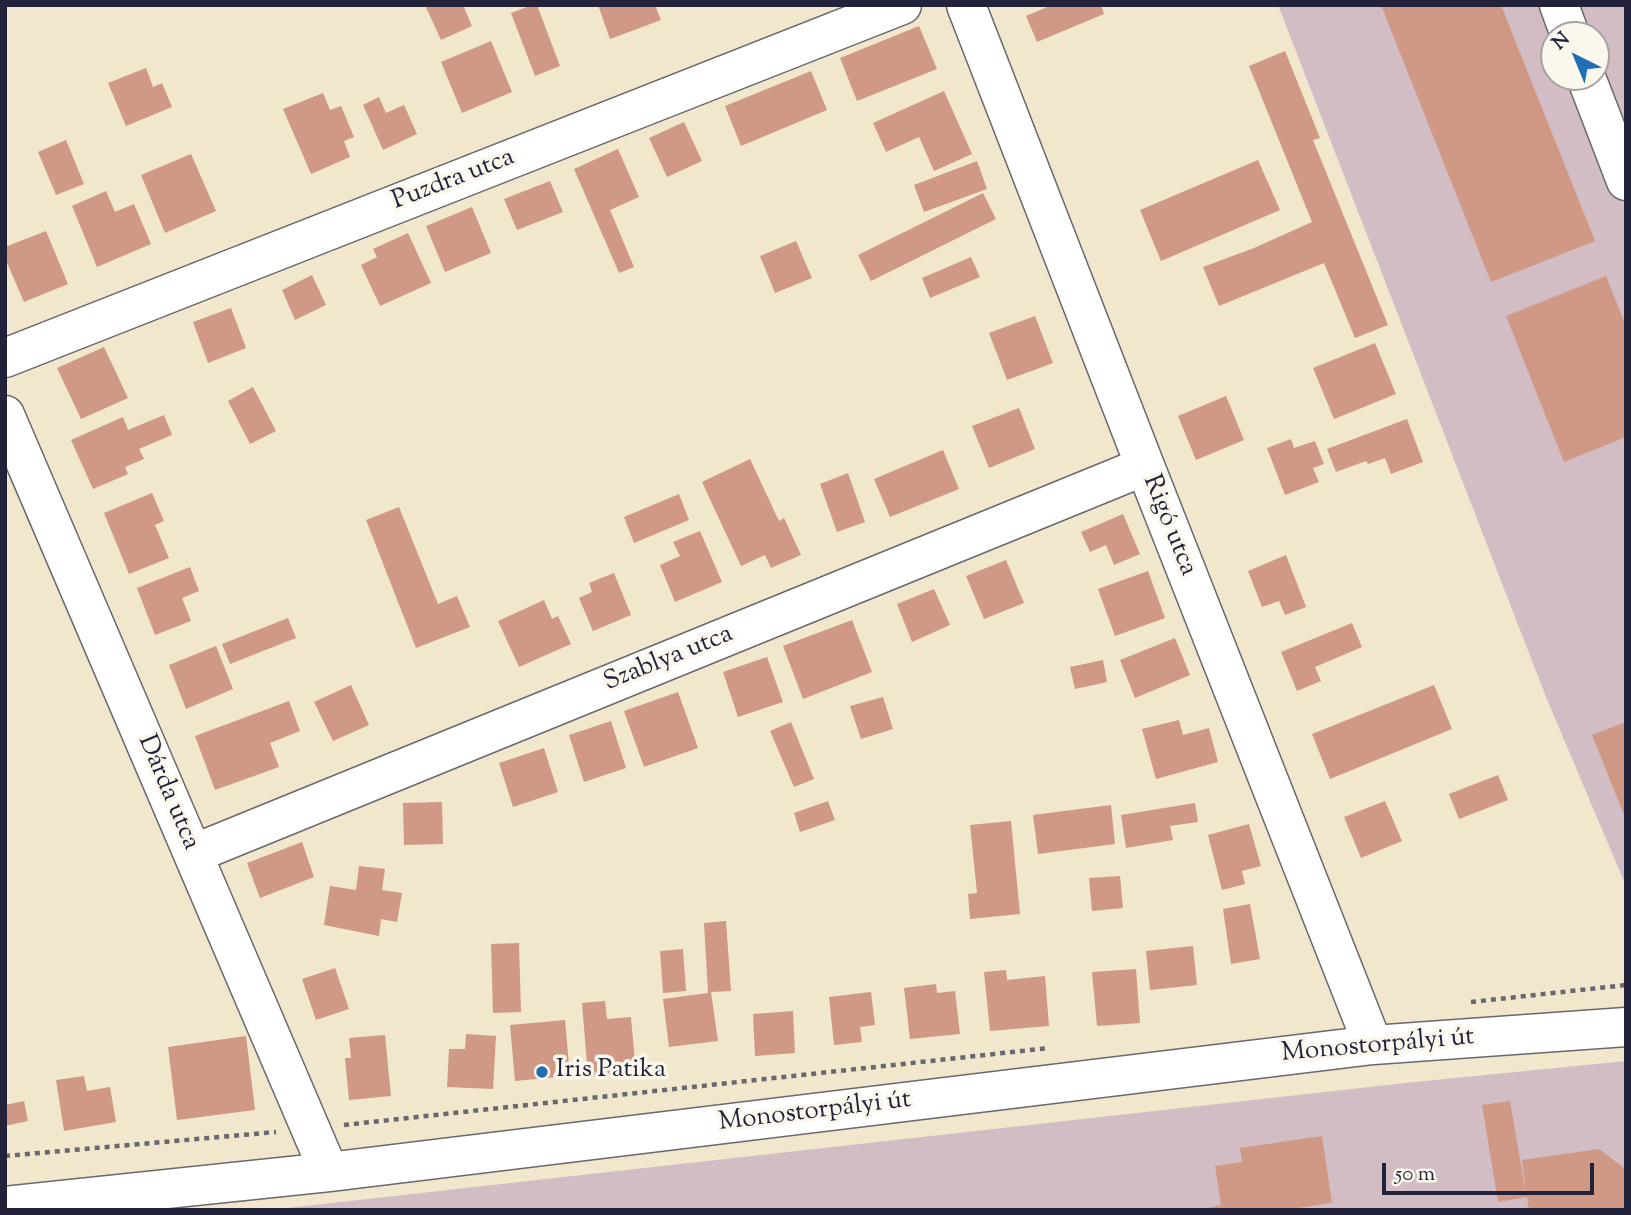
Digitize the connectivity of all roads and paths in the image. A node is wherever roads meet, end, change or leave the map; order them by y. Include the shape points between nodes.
1 (902, 5) edge
2 (967, 5) edge
3 (1591, 91) edge
4 (1626, 181) edge
5 (5, 358) edge
6 (5, 415) edge
7 (1145, 466) junction
8 (193, 855) junction
9 (1626, 985) edge
10 (1459, 1003) dead end
11 (1626, 1027) edge
12 (1373, 1045) junction
13 (1057, 1047) dead end
14 (311, 1129) junction
15 (5, 1156) edge
16 (329, 1172) junction
17 (5, 1206) edge

1 - 5 street, Puzdra utca
2 - 7 street, Rigó utca
3 - 4 street
6 - 8 street, Dárda utca
7 - 8 street, Szablya utca
7 - 12 street, Rigó utca
8 - 14 street, Dárda utca
9 - 10 path
11 - 12 street, Monostorpályi út
12 - 16 street, Monostorpályi út
13 - 14 path
14 - 15 path
14 - 16 street, Dárda utca
16 - 17 street, Monostorpályi út

